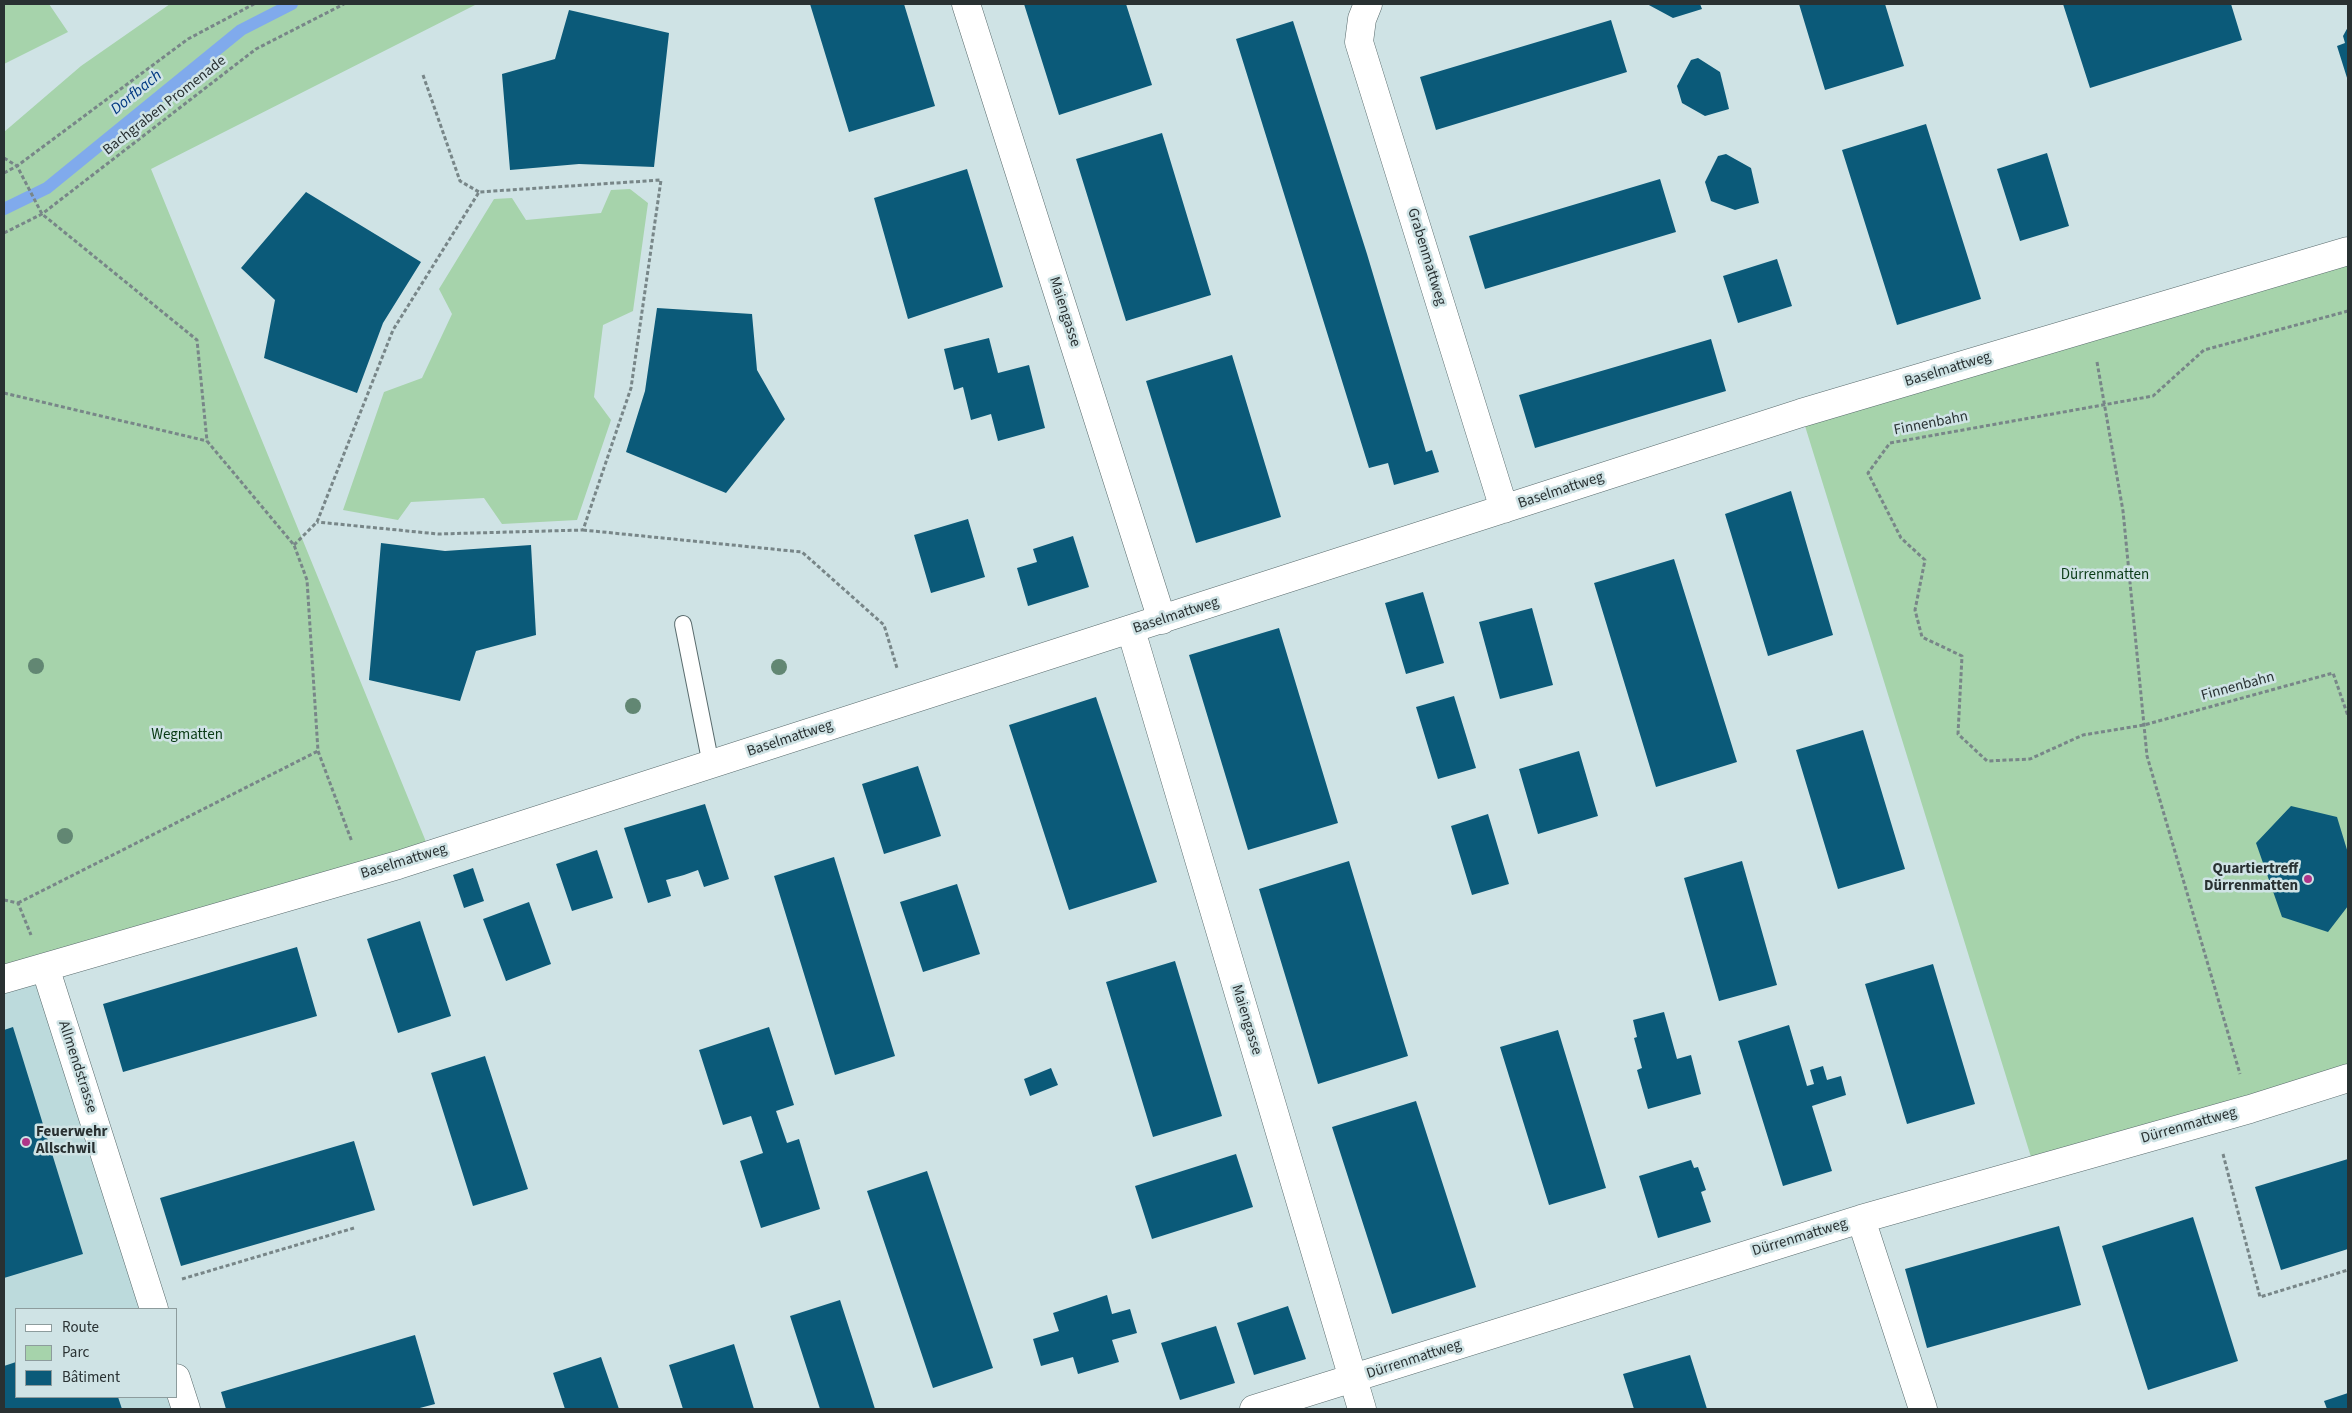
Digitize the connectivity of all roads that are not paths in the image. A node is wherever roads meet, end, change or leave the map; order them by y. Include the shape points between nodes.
1 (966, 4) edge
2 (1368, 4) edge
3 (2348, 251) edge
4 (1504, 509) junction
5 (1162, 620) junction
6 (684, 624) dead end
7 (1131, 630) junction
8 (711, 765) junction
9 (45, 967) junction
10 (4, 979) edge
11 (2348, 1078) edge
12 (1861, 1219) junction
13 (151, 1299) edge
14 (1353, 1379) junction
15 (178, 1384) edge
16 (186, 1409) edge
17 (1254, 1409) edge
18 (1362, 1409) edge
19 (1923, 1409) edge

1 - 5 street, Maiengasse
2 - 4 street, Grabenmattweg via 1359,42
3 - 4 street, Baselmattweg via 1801,413
4 - 5 street, Baselmattweg
5 - 7 street, Baselmattweg
6 - 8 lane
7 - 8 street, Baselmattweg
7 - 14 street, Maiengasse
8 - 9 street, Baselmattweg via 364,874
9 - 10 street, Baselmattweg
9 - 13 street, Allmendstrasse
11 - 12 street, Dürrenmattweg via 2250,1109
12 - 14 street, Dürrenmattweg
12 - 19 street via 1888,1327
14 - 17 street, Dürrenmattweg
14 - 18 street, Maiengasse
15 - 16 street

